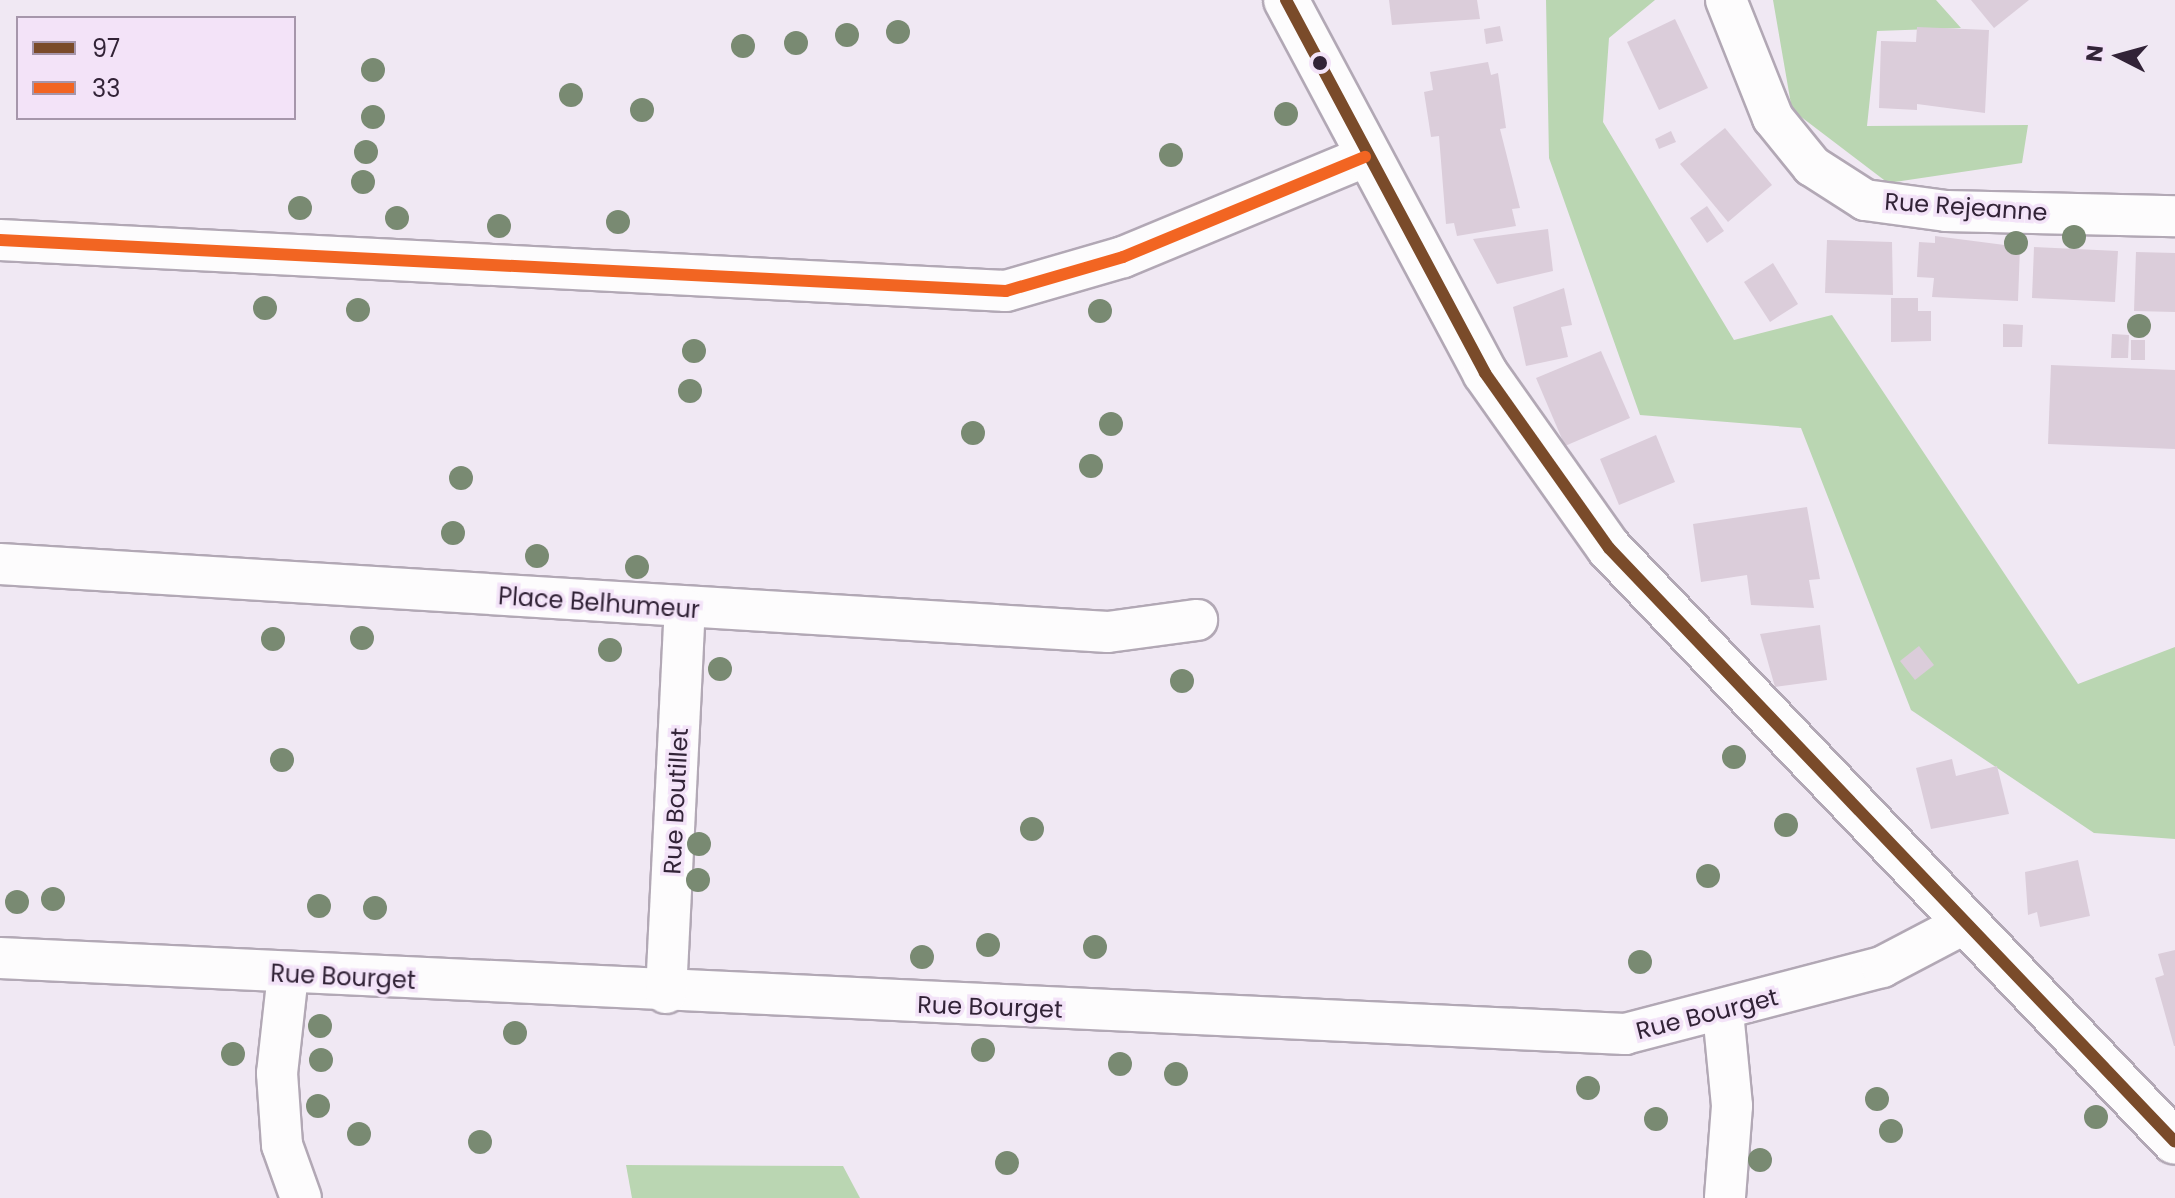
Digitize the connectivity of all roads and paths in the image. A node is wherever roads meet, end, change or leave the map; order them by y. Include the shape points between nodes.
1 (1286, 0) edge
2 (1726, 0) edge
3 (1365, 157) junction
4 (2175, 216) edge
5 (0, 240) edge
6 (0, 564) edge
7 (685, 609) junction
8 (1197, 620) dead end
9 (1962, 925) junction
10 (0, 958) edge
11 (288, 974) junction
12 (666, 993) junction
13 (1723, 1012) junction
14 (2175, 1142) edge
15 (301, 1198) edge
16 (1725, 1198) edge

1 - 3 main road
2 - 4 street, Rue Rejeanne via 1773,118 1812,166 1865,200 1946,211
3 - 5 street via 1123,257 1006,291
3 - 9 main road via 1485,373 1609,548
6 - 7 street, Place Belhumeur
7 - 8 street, Place Belhumeur via 1108,632
7 - 12 street, Rue Boutillet
9 - 13 street, Rue Bourget via 1882,967
9 - 14 main road
10 - 11 street, Rue Bourget
11 - 12 street, Rue Bourget
11 - 15 street via 277,1073 282,1145
12 - 13 street, Rue Bourget via 1625,1034
13 - 16 street via 1732,1106

